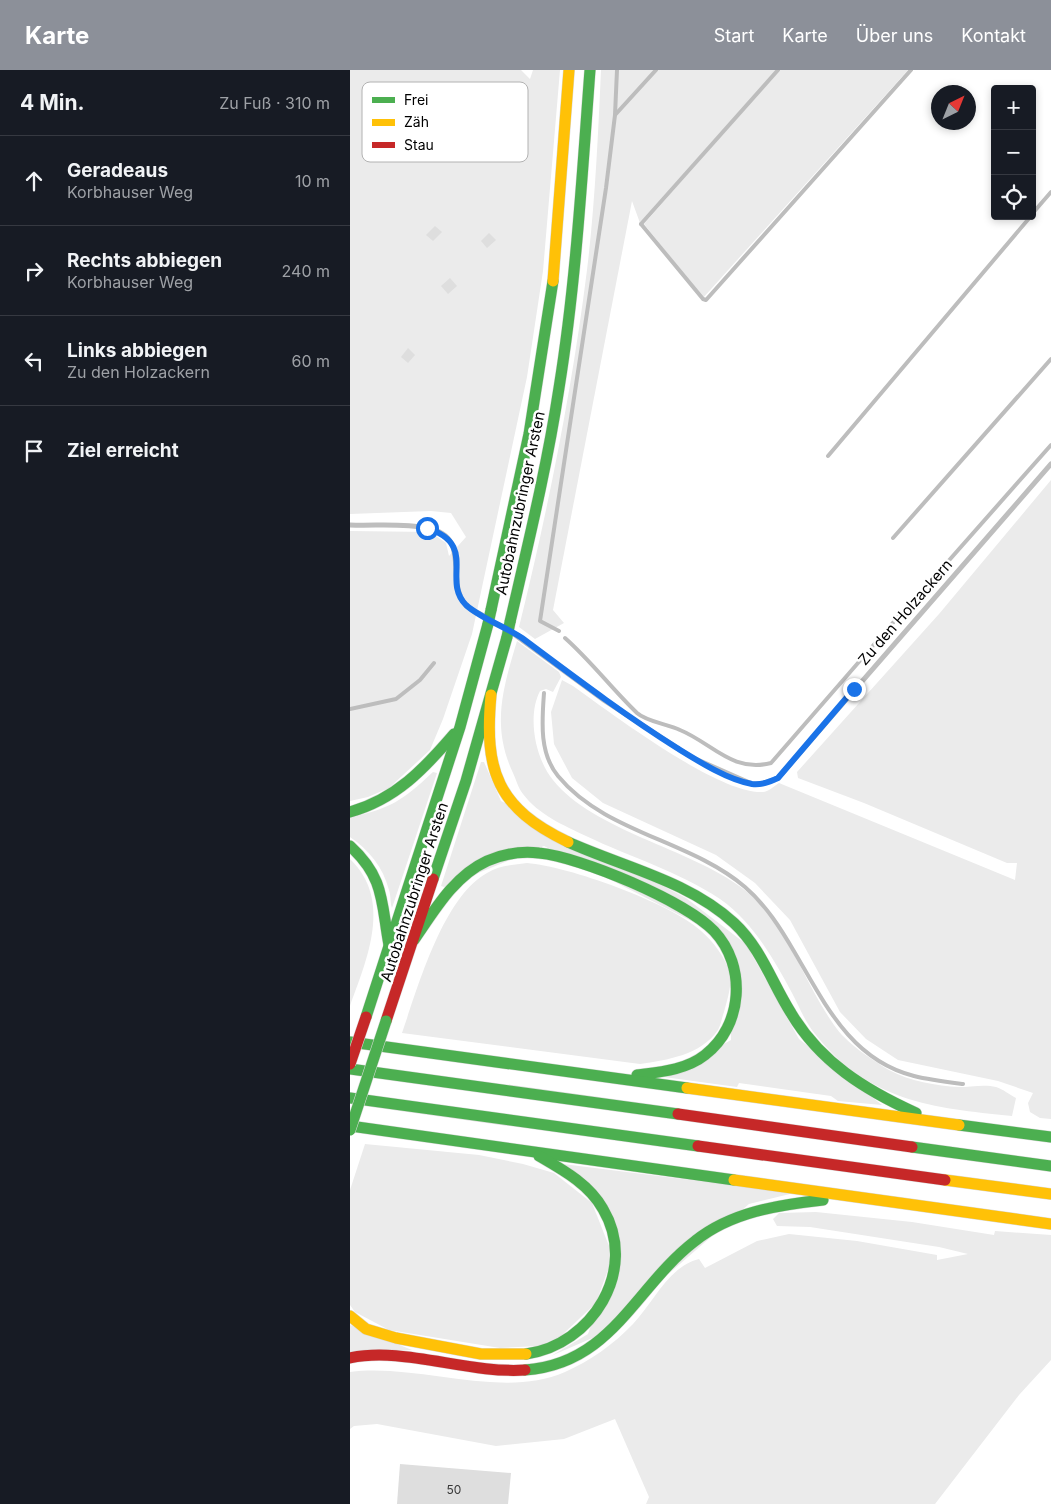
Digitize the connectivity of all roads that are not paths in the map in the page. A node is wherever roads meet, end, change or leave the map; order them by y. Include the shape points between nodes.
1 (569, 70) edge
2 (590, 70) edge
3 (1051, 464) edge
4 (350, 525) edge
5 (492, 624) junction
6 (507, 629) junction
7 (491, 695) junction
8 (460, 727) junction
9 (350, 812) edge
10 (350, 846) edge
11 (414, 940) junction
12 (389, 946) junction
13 (350, 1042) edge
14 (350, 1064) edge
15 (350, 1068) edge
16 (614, 1078) junction
17 (350, 1098) edge
18 (934, 1122) junction
19 (350, 1128) edge
20 (1051, 1137) edge
21 (532, 1152) junction
22 (1051, 1166) edge
23 (1051, 1194) edge
24 (852, 1197) junction
25 (1051, 1224) edge
26 (350, 1316) edge
27 (350, 1358) edge

1 - 5 highway, Autobahnzubringer Arsten, bridge via 556,257 544,344 526,450 491,610
2 - 6 highway, Autobahnzubringer Arsten via 578,230 564,354 536,508
3 - 6 lane, Zu den Holzackern via 778,778 762,784 752,784 700,761 605,701
4 - 5 lane via 427,528 442,533 456,553 458,589 466,605
5 - 8 highway, Autobahnzubringer Arsten
6 - 7 highway, Autobahnzubringer Arsten
7 - 11 highway, Autobahnzubringer Arsten
7 - 18 highway via 487,738 494,770 508,797 526,817 546,831 695,896 733,922 750,940 791,1014 817,1051 862,1088
8 - 9 highway via 425,769 398,793
8 - 12 highway, Autobahnzubringer Arsten
10 - 12 highway via 373,870 381,887
11 - 16 highway via 459,882 481,864 510,854 541,853 570,859 666,899 697,917 726,946 732,962 738,996 730,1025 716,1046 690,1064 657,1073
11 - 19 highway, Autobahnzubringer Arsten, bridge
12 - 14 highway, Autobahnzubringer Arsten, bridge
13 - 16 highway
15 - 22 highway
16 - 18 highway
17 - 23 highway
18 - 20 highway
19 - 21 highway
21 - 24 highway
21 - 26 highway via 574,1176 596,1198 608,1217 616,1241 614,1271 608,1293 582,1331 559,1345 536,1352 499,1356 381,1336
24 - 25 highway
24 - 27 highway via 783,1204 726,1221 698,1238 661,1273 629,1315 604,1338 570,1359 523,1372 385,1355

